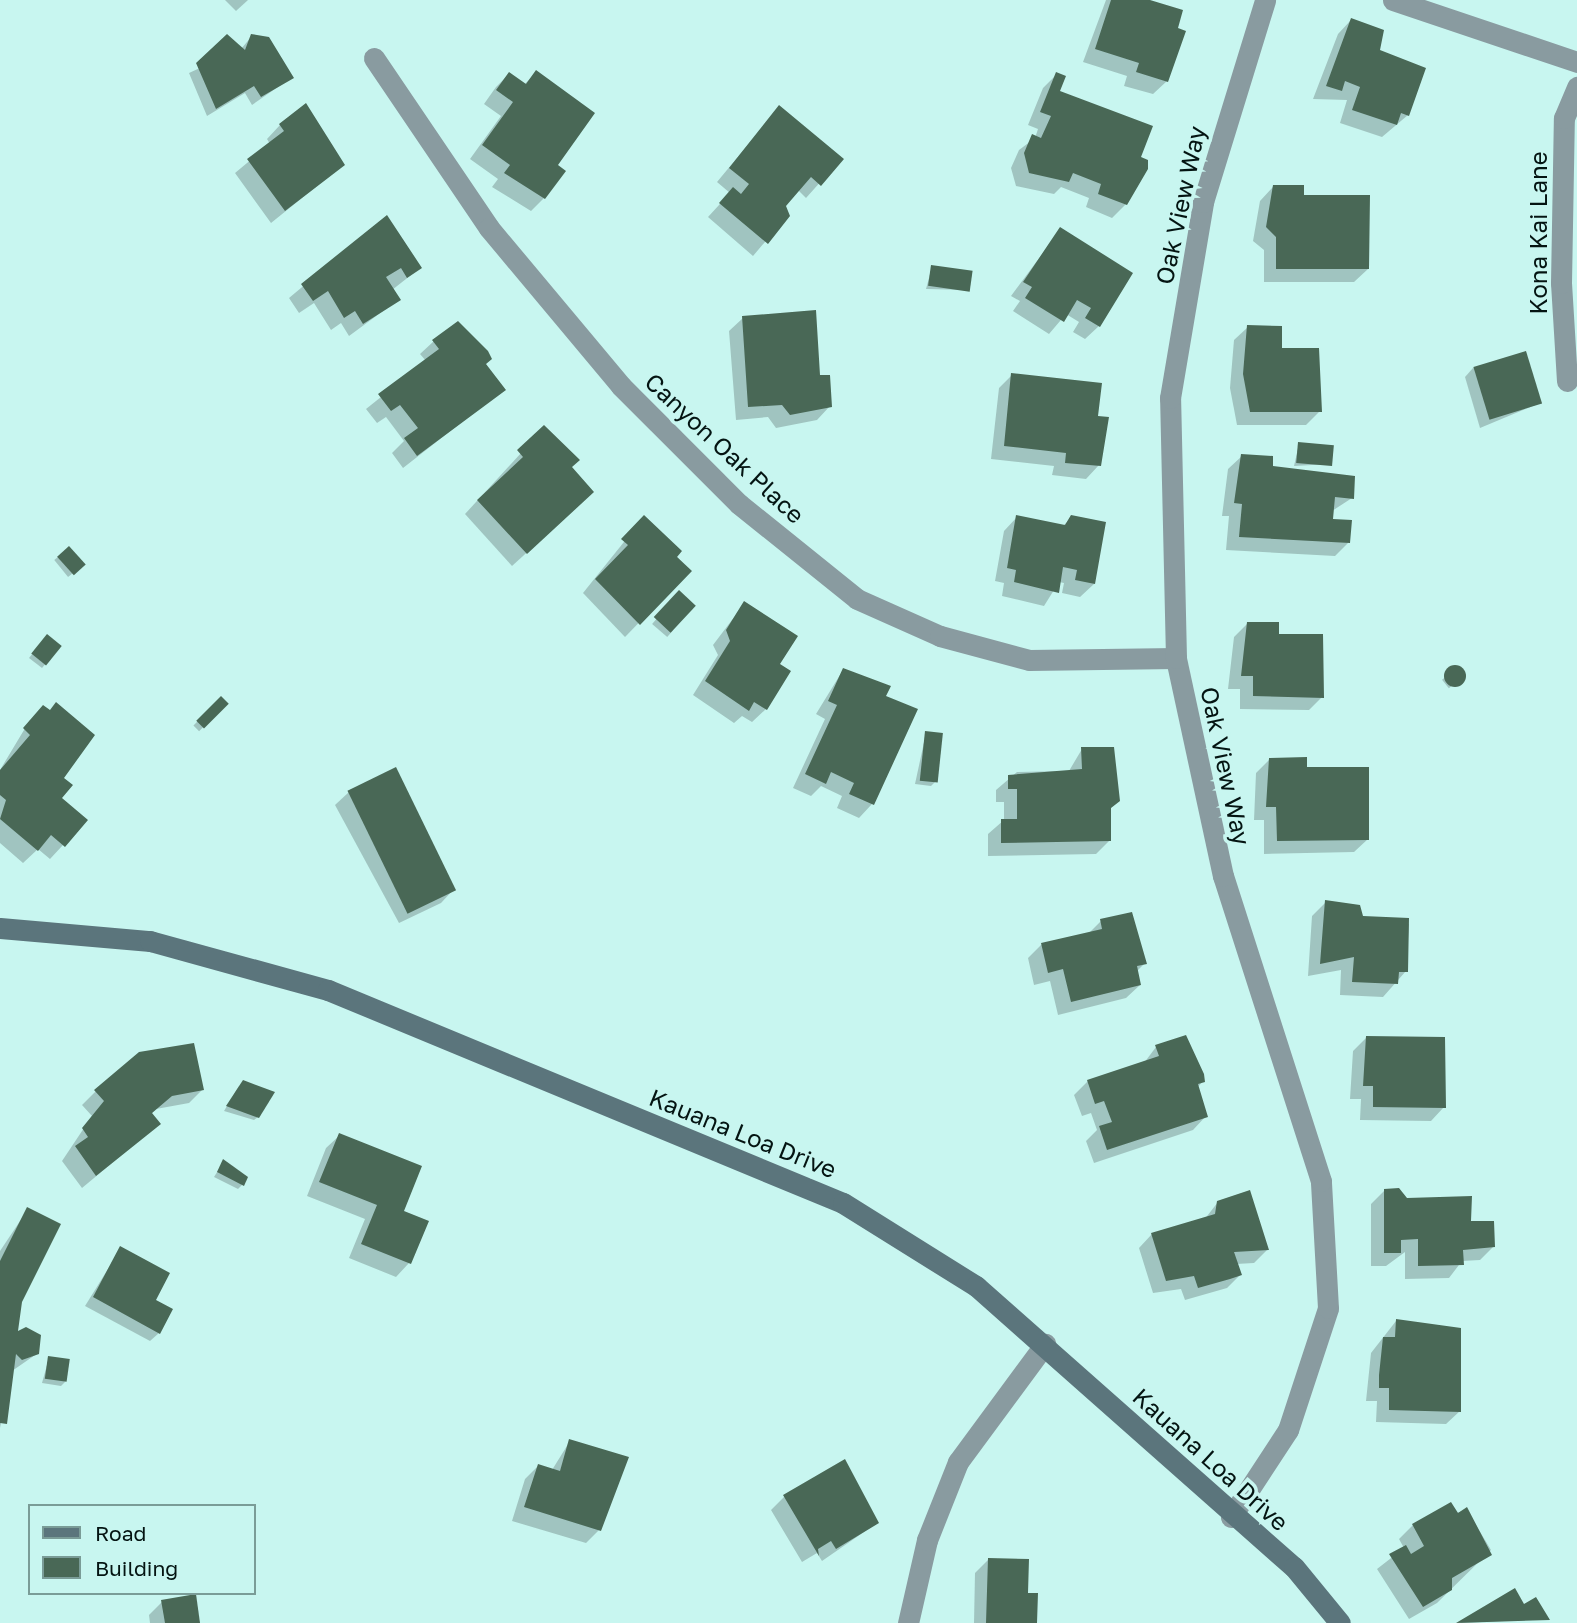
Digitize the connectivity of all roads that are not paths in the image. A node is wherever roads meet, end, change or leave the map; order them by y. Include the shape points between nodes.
1 (1265, 0) edge
2 (1393, 0) edge
3 (374, 58) dead end
4 (1577, 62) edge
5 (1577, 87) edge
6 (1567, 381) dead end
7 (1176, 658) junction
8 (0, 928) edge
9 (1045, 1344) junction
10 (1231, 1517) junction
11 (908, 1623) edge
12 (1340, 1623) edge

1 - 7 street, Oak View Way via 1203,202 1170,398
2 - 4 street
3 - 7 street, Canyon Oak Place via 489,228 621,386 739,503 857,599 940,636 1028,660
5 - 6 street, Kona Kai Lane via 1564,118 1561,283
7 - 10 street, Oak View Way via 1223,876 1321,1181 1328,1308 1289,1430
8 - 9 street, Kauana Loa Drive via 150,942 328,990 843,1203 976,1286
9 - 10 street, Kauana Loa Drive
9 - 11 street via 958,1462 927,1540
10 - 12 street, Kauana Loa Drive via 1294,1567

